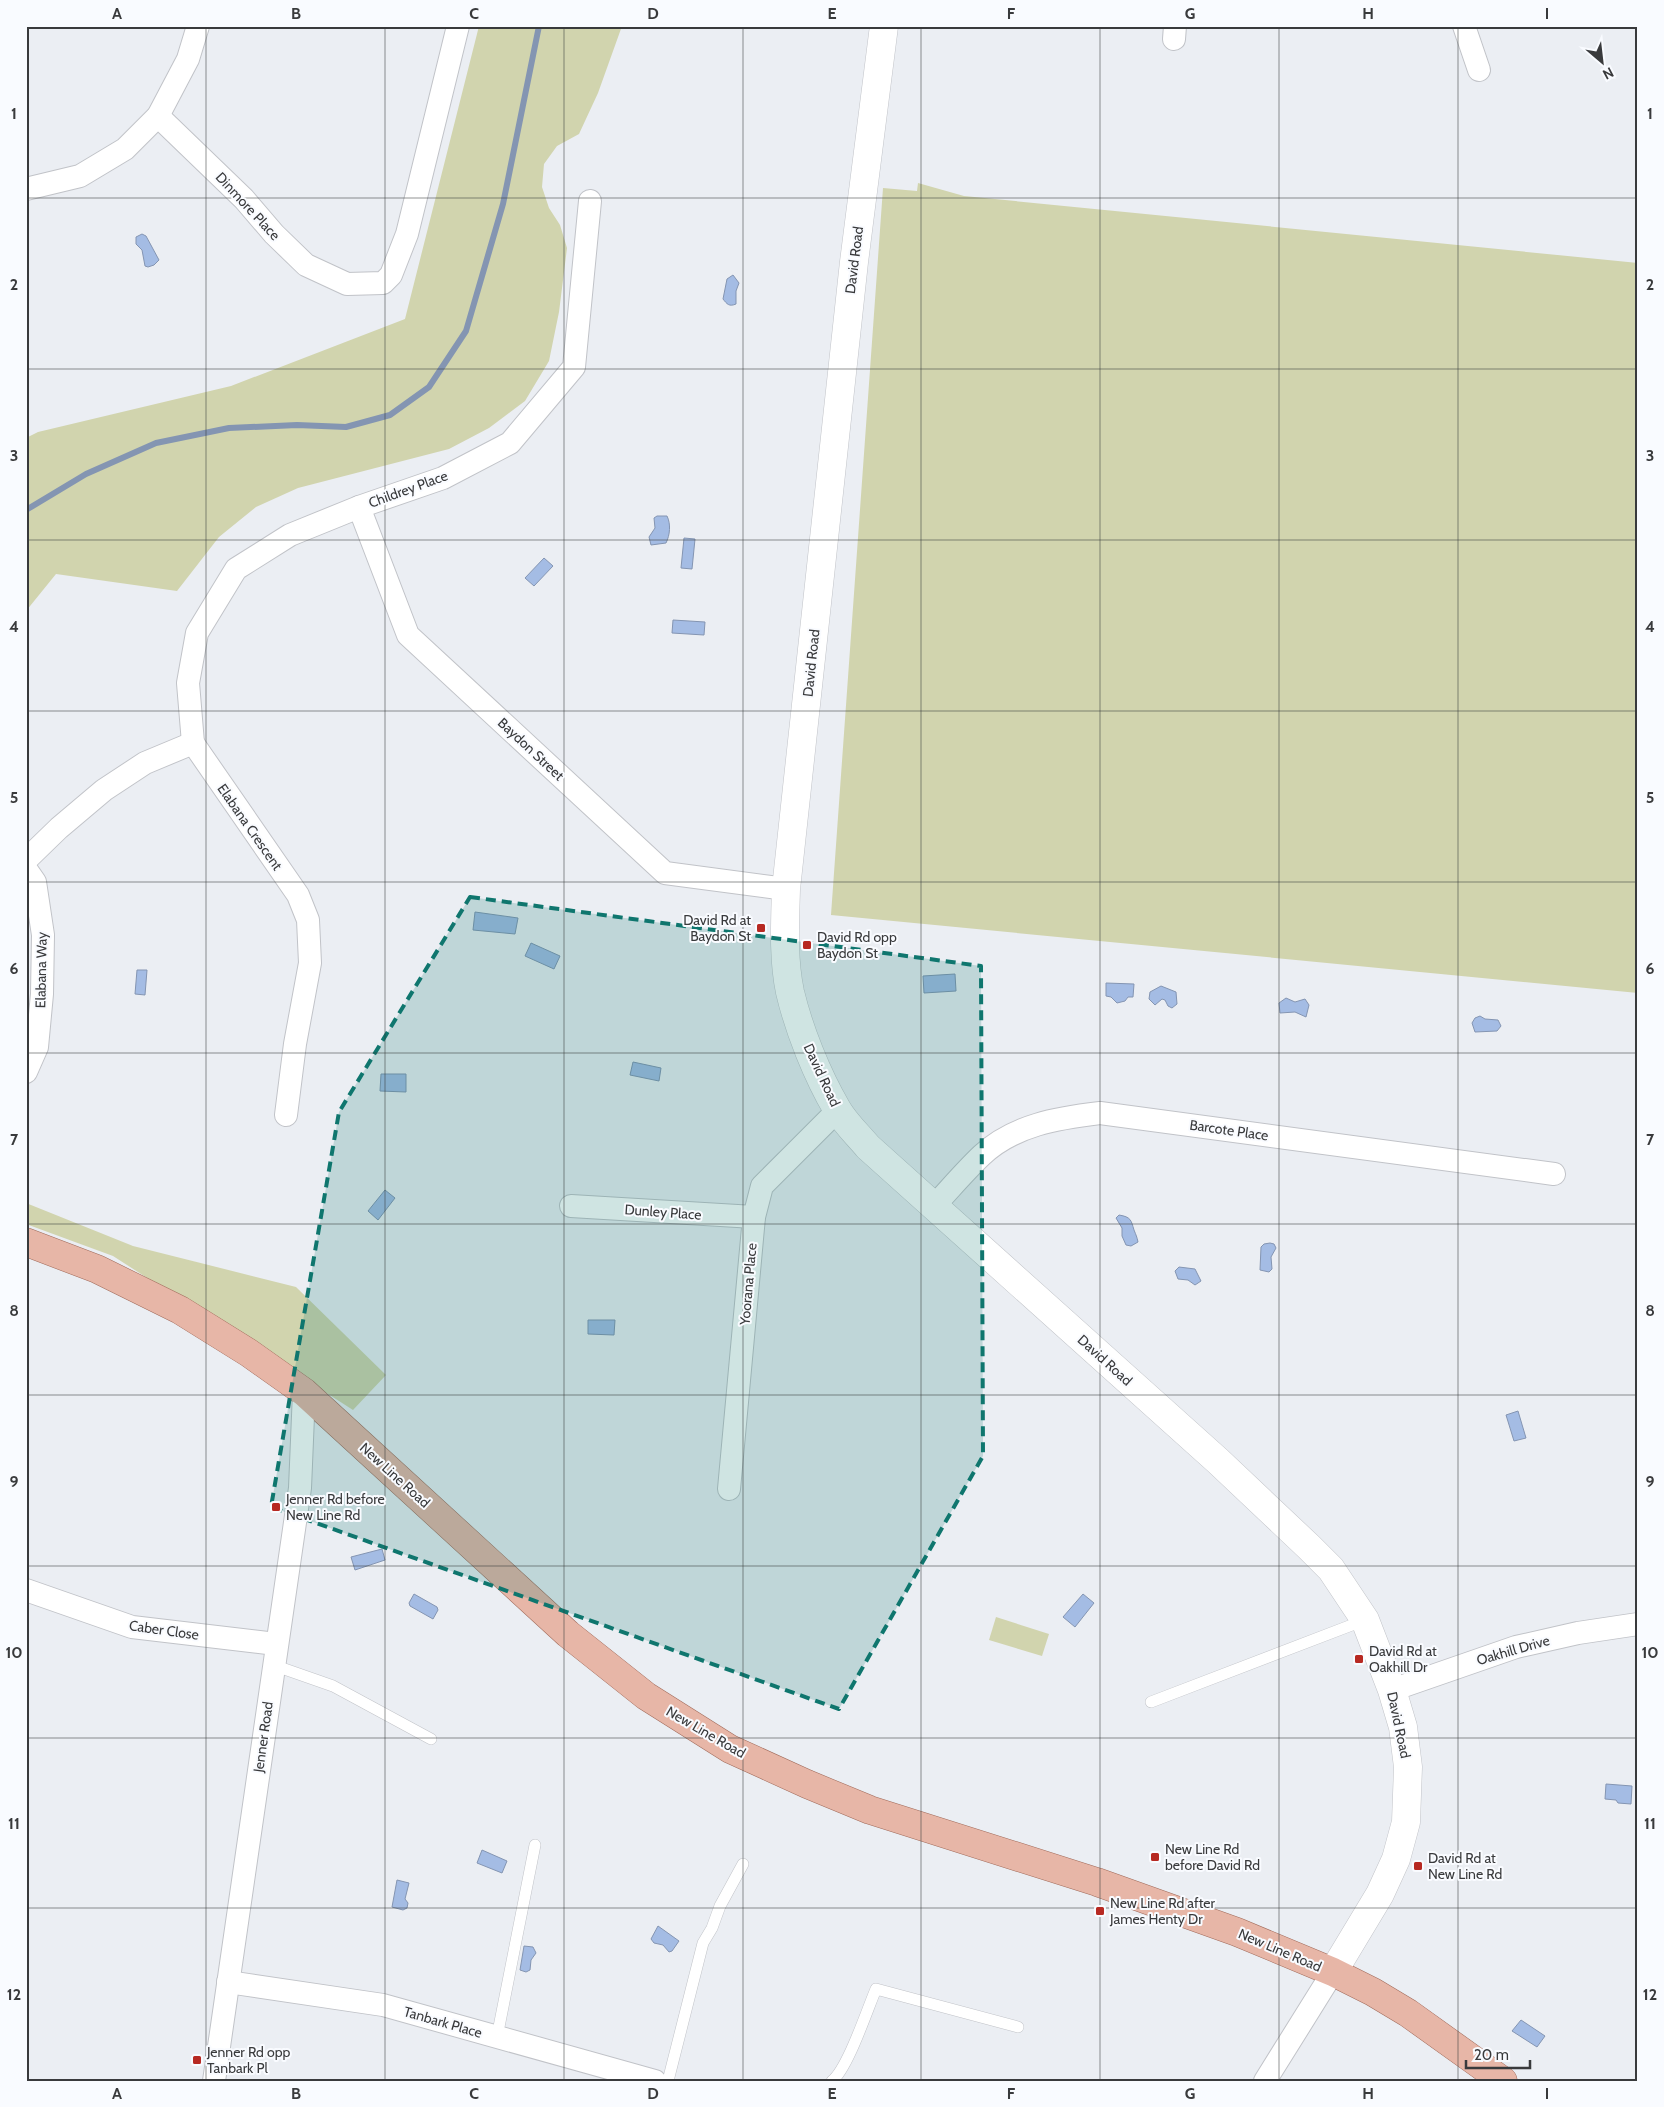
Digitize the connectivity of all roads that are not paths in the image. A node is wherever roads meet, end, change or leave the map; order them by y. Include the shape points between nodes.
1 (198, 26) edge
2 (458, 26) edge
3 (884, 26) edge
4 (1464, 26) edge
5 (1479, 70) dead end
6 (158, 116) junction
7 (26, 189) edge
8 (590, 201) dead end
9 (359, 506) junction
10 (193, 744) junction
11 (26, 860) edge
12 (26, 869) edge
13 (786, 889) junction
14 (26, 1072) edge
15 (838, 1110) junction
16 (286, 1115) dead end
17 (1554, 1174) dead end
18 (571, 1206) dead end
19 (934, 1206) junction
20 (754, 1217) junction
21 (26, 1242) edge
22 (304, 1392) junction
23 (729, 1489) dead end
24 (26, 1590) edge
25 (1365, 1620) junction
26 (1638, 1624) edge
27 (275, 1654) junction
28 (1392, 1690) junction
29 (1151, 1702) dead end
30 (431, 1739) dead end
31 (535, 1845) dead end
32 (743, 1864) dead end
33 (1333, 1972) junction
34 (228, 1982) junction
35 (1018, 2027) dead end
36 (497, 2037) junction
37 (214, 2081) edge
38 (655, 2081) edge
39 (668, 2081) edge
40 (832, 2081) edge
41 (1264, 2081) edge
42 (1503, 2081) edge

1 - 6 street via 188,59
2 - 6 street, Dinmore Place via 407,234 391,275 383,283 347,284 306,265 244,199
3 - 13 street, David Road via 854,262
4 - 5 street
6 - 7 street via 124,150 80,176
8 - 9 street, Childrey Place via 574,367 510,443 443,478
9 - 10 street, Childrey Place via 290,535 236,569 197,633 188,683
9 - 13 street, Baydon Street via 408,635 665,873
10 - 11 street via 144,763 104,790
10 - 16 street, Elabana Crescent via 298,895 308,920 310,963
12 - 14 street, Elabana Way via 36,882 43,935 42,994 36,1047
13 - 15 street, David Road via 790,992 813,1059
15 - 19 street, David Road via 868,1148
15 - 20 street, Yoorana Place via 762,1186
17 - 19 street, Barcote Place via 1100,1113 1066,1117 1012,1134 983,1154
18 - 20 street, Dunley Place
19 - 25 street, David Road via 1309,1547 1331,1569
20 - 23 street, Yoorana Place
21 - 22 main road, New Line Road via 97,1269 180,1310
22 - 27 street, Jenner Road via 300,1488
22 - 33 main road, New Line Road via 568,1634 646,1696 730,1749 870,1810 1106,1885 1238,1932
24 - 27 street, Caber Close via 132,1627
25 - 28 street, David Road
25 - 29 lane
26 - 28 street, Oakhill Drive via 1516,1647
27 - 30 lane via 307,1675
27 - 34 street, Jenner Road
28 - 33 street, David Road via 1403,1727 1408,1767 1406,1822 1396,1858 1380,1894
31 - 36 lane
32 - 39 lane via 703,1943
33 - 41 street
33 - 42 main road, New Line Road via 1408,2013
34 - 36 street, Tanbark Place via 383,2005
34 - 37 street, Jenner Road
35 - 40 lane via 876,1989 846,2060
36 - 38 street, Tanbark Place

